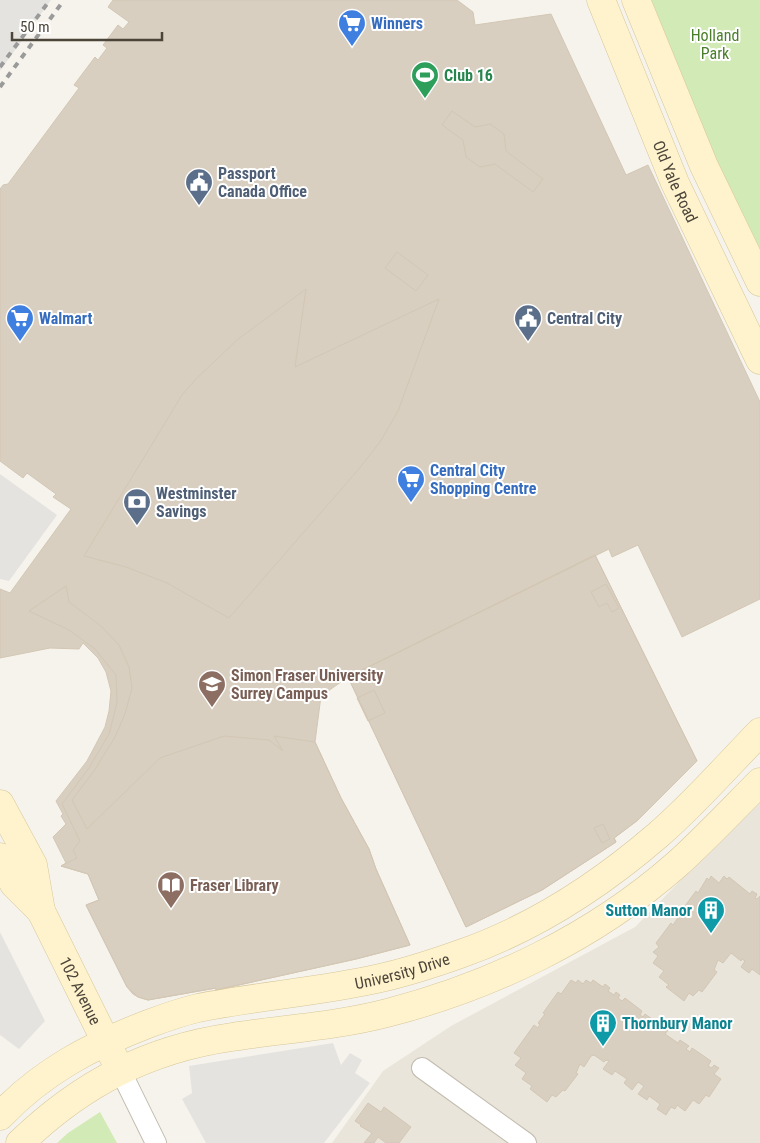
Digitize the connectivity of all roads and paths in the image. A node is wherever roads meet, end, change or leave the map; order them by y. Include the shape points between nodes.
1 (601, 0) edge
2 (636, 0) edge
3 (681, 110) junction
4 (647, 117) junction
5 (760, 282) edge
6 (760, 360) edge
7 (760, 732) edge
8 (727, 766) junction
9 (760, 782) edge
10 (0, 804) edge
11 (0, 857) edge
12 (674, 867) junction
13 (42, 911) junction
14 (106, 1042) junction
15 (422, 1068) dead end
16 (120, 1070) junction
17 (0, 1116) edge
18 (20, 1143) edge
19 (156, 1143) edge
20 (526, 1143) edge

1 - 4 main road, Old Yale Road
2 - 3 main road, Old Yale Road
3 - 4 main road
3 - 5 main road, Old Yale Road
4 - 6 main road, Old Yale Road
7 - 8 main road, University Drive
8 - 12 main road via 709,808 693,828
8 - 14 main road, University Drive via 660,834 615,870 554,909 462,954 378,979 195,1008
9 - 12 main road
10 - 13 main road, 102 Avenue via 33,865
11 - 13 main road, 102 Avenue via 14,884
12 - 16 main road via 623,907 571,938 473,986 365,1018 206,1042
13 - 14 main road, 102 Avenue
14 - 16 main road, 102 Avenue
14 - 17 main road, University Drive via 83,1052 46,1076
15 - 20 street
16 - 18 main road via 90,1086
16 - 19 street

